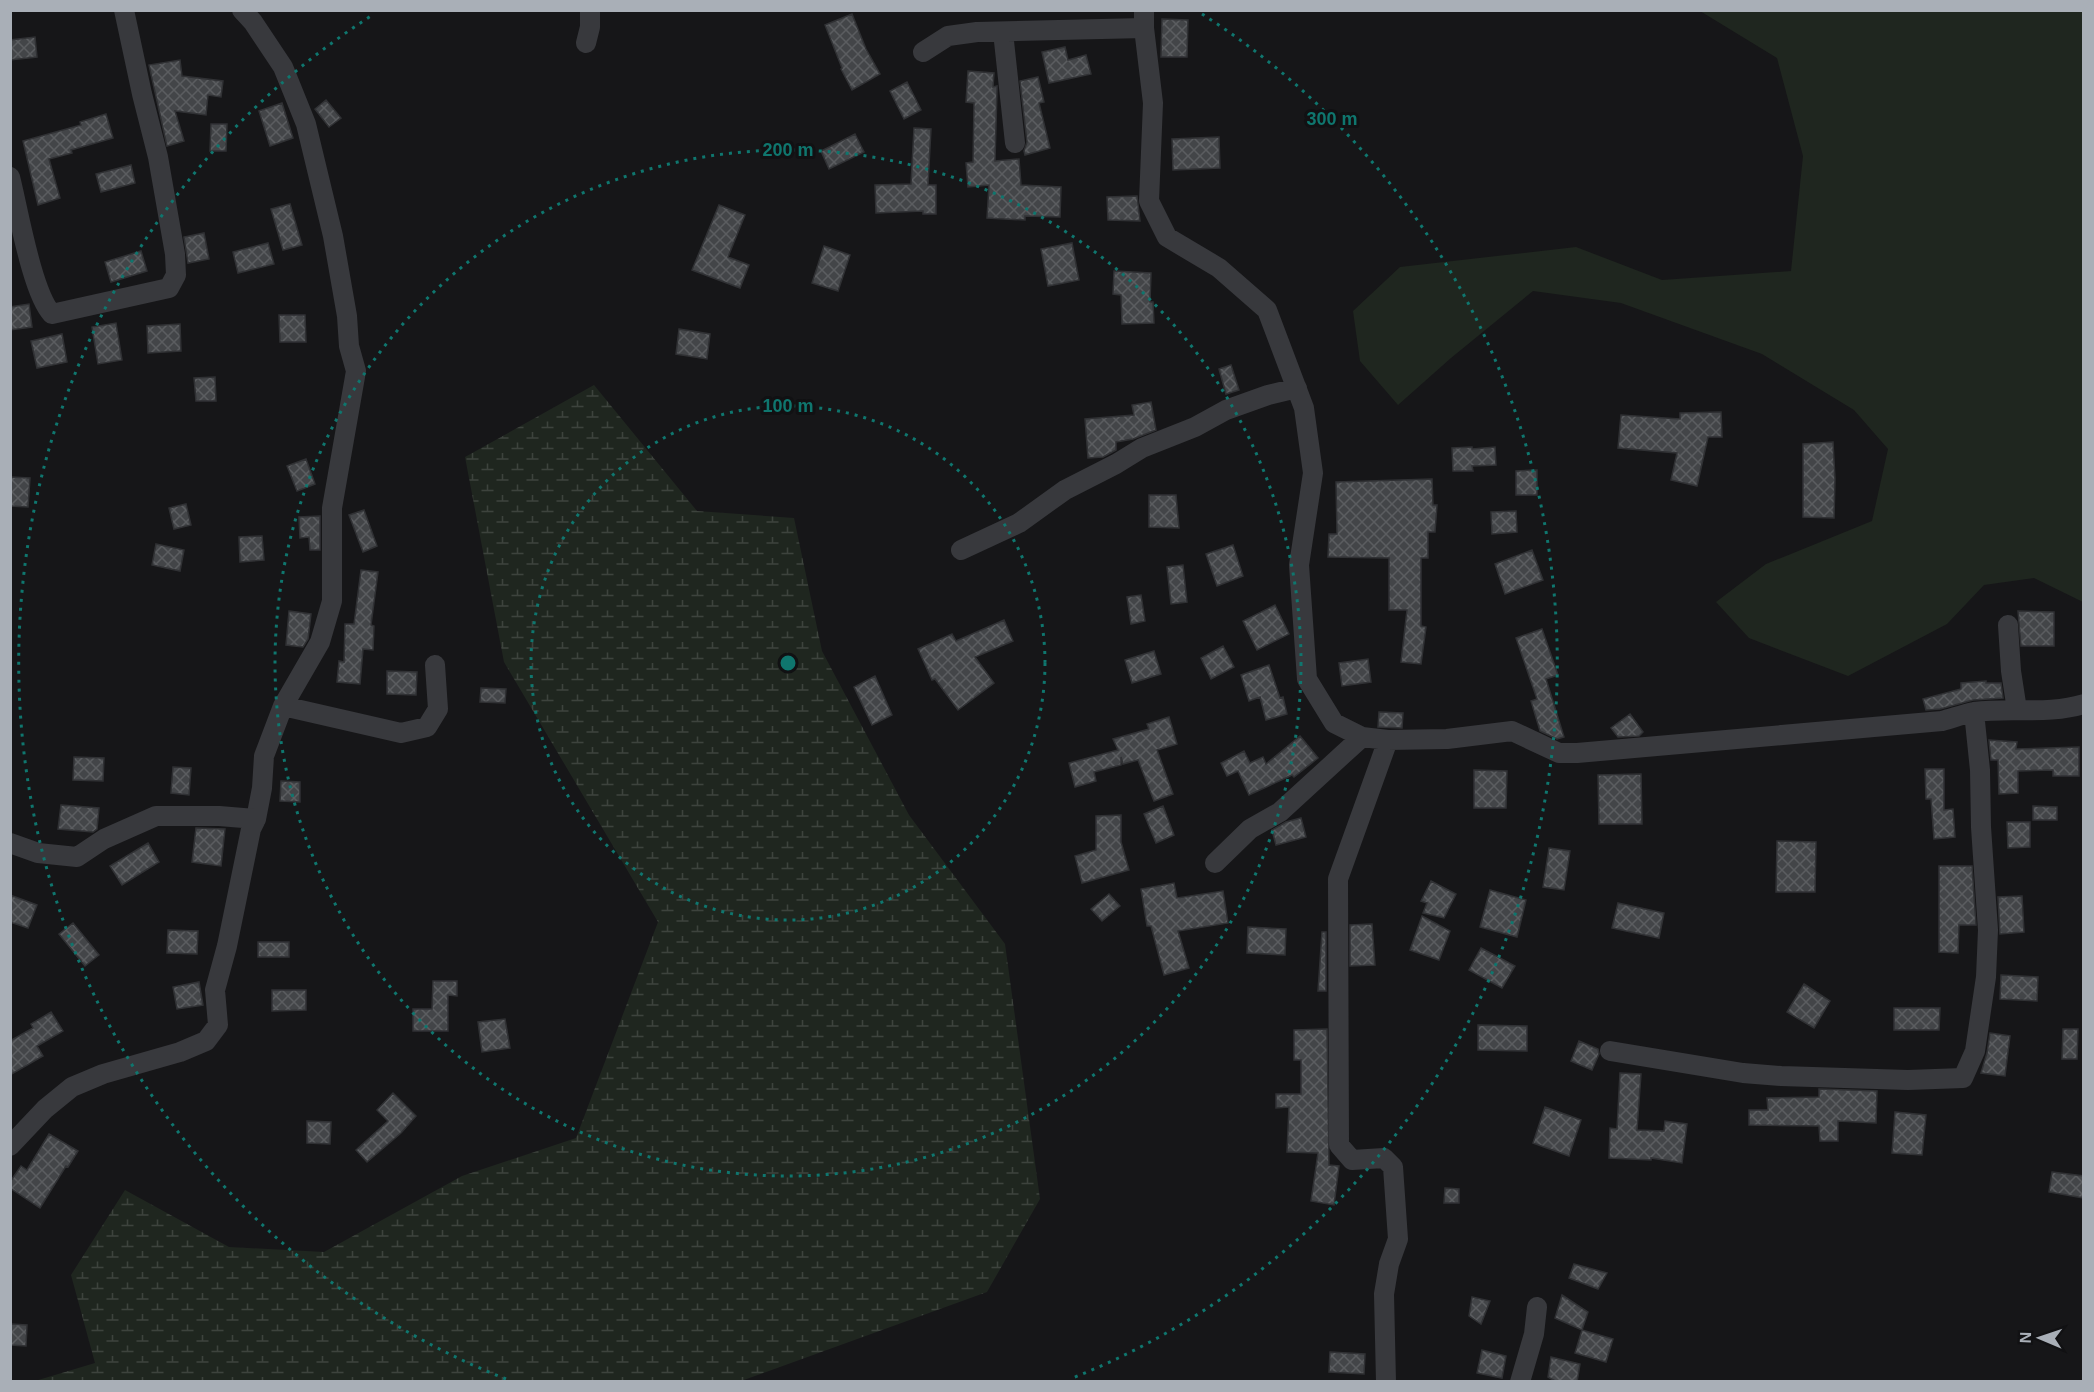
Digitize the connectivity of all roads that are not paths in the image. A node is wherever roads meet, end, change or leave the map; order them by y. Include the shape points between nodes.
1 (124, 10) edge
2 (242, 10) edge
3 (590, 10) edge
4 (1144, 19) edge
5 (1003, 32) junction
6 (586, 43) dead end
7 (923, 52) dead end
8 (1015, 143) dead end
9 (10, 177) edge
10 (19, 252) edge
11 (1297, 388) junction
12 (961, 550) dead end
13 (2008, 625) dead end
14 (435, 664) dead end
15 (2084, 704) edge
16 (283, 706) junction
17 (2017, 710) junction
18 (1974, 712) junction
19 (1362, 737) junction
20 (1388, 740) junction
21 (256, 819) junction
22 (10, 843) edge
23 (1215, 863) dead end
24 (1610, 1051) dead end
25 (10, 1146) edge
26 (1537, 1307) dead end
27 (1386, 1382) edge
28 (1520, 1382) edge

1 - 10 street via 162,176 176,275 169,288 52,314 44,306
2 - 16 street via 283,67 306,124 333,236 356,371 332,508 332,601 320,642
3 - 6 street
4 - 5 street
4 - 11 street via 1153,103 1149,201 1167,237 1219,268 1268,310
5 - 7 street via 948,36
5 - 8 street
9 - 10 street
11 - 12 street via 1226,410 1142,448 1065,490 1019,523
11 - 19 street via 1304,408 1313,473 1299,565 1307,679 1334,723
13 - 17 street
14 - 16 street via 438,709 427,727 401,733
15 - 17 street
16 - 21 street via 264,756
17 - 18 street
18 - 20 street via 1942,721 1577,753 1559,753 1512,731 1447,739
18 - 24 street via 1988,930 1986,977 1975,1051 1964,1078 1781,1076
19 - 20 street
19 - 23 street via 1280,812 1250,829
20 - 27 street via 1338,879 1339,1145 1352,1160 1384,1158 1393,1167 1396,1185 1398,1239 1384,1294
21 - 22 street via 156,816 104,839 77,857 38,853
21 - 25 street via 215,990 218,1025 206,1041 72,1087
26 - 28 street via 1534,1334

